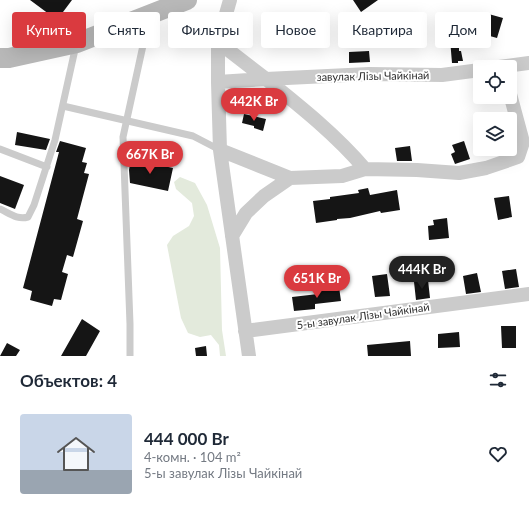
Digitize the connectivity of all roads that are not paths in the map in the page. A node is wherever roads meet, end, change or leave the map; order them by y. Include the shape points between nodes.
1 (187, 0) edge
2 (230, 0) edge
3 (158, 12) edge
4 (227, 12) edge
5 (54, 48) edge
6 (76, 48) edge
7 (142, 48) edge
8 (218, 48) edge
9 (226, 48) edge
10 (0, 58) edge
11 (529, 63) edge
12 (517, 65) edge
13 (473, 71) edge
14 (266, 79) junction
15 (218, 82) junction
16 (513, 104) edge
17 (63, 106) junction
18 (126, 120) junction
19 (0, 149) edge
20 (220, 150) junction
21 (47, 166) junction
22 (365, 169) junction
23 (290, 178) junction
24 (0, 209) edge
25 (232, 236) junction
26 (529, 294) edge
27 (245, 331) junction
28 (130, 356) edge
29 (249, 356) edge

1 - 3 main road
2 - 4 street
5 - 10 main road
6 - 17 lane
7 - 18 lane
8 - 15 street
9 - 14 street
11 - 12 street
13 - 14 street, завулак Лізы Чайкінай via 442,75 369,74
14 - 15 street, завулак Лізы Чайкінай
14 - 22 street via 326,129
15 - 20 street
16 - 22 street via 523,142 518,157 486,168 459,173
17 - 18 lane
17 - 21 lane
18 - 20 lane via 193,136
18 - 28 lane via 123,137
19 - 21 lane
20 - 23 street
20 - 25 street
21 - 24 lane via 28,217 16,217
22 - 23 street via 342,176
23 - 25 street via 264,196 246,213
25 - 27 street
26 - 27 street, 5-ы завулак Лізы Чайкінай
27 - 29 street

